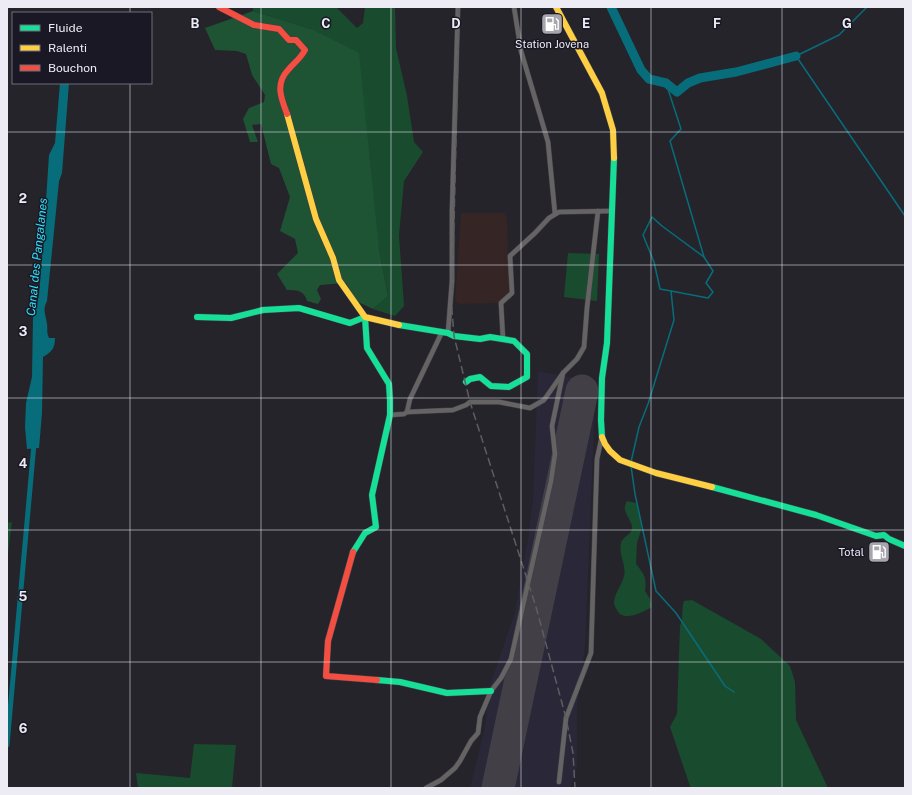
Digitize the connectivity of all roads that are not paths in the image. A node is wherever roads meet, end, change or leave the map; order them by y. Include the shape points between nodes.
1 (219, 7) edge
2 (458, 7) edge
3 (514, 7) edge
4 (556, 7) edge
5 (598, 211) junction
6 (611, 211) junction
7 (555, 214) junction
8 (198, 317) dead end
9 (365, 317) junction
10 (445, 332) junction
11 (503, 339) junction
12 (563, 373) junction
13 (466, 382) dead end
14 (407, 412) junction
15 (390, 415) junction
16 (602, 436) junction
17 (905, 546) edge
18 (491, 691) junction
19 (560, 782) dead end
20 (426, 788) edge

1 - 9 street via 254,25 279,29 289,40 296,40 305,50 300,59 282,77 281,100 316,219 333,258 339,280
2 - 10 street via 452,281
3 - 7 street via 521,51 548,142
4 - 6 street via 602,93 613,130
5 - 6 street
5 - 7 street
5 - 12 street via 584,346 577,359
6 - 16 street via 607,330 602,378
7 - 11 street via 510,256 512,293 501,303
8 - 9 street via 231,318 263,310 299,308 350,324
9 - 10 street via 402,326
9 - 15 street via 368,348 389,384
10 - 11 street via 454,336
10 - 14 street via 410,399
11 - 13 street via 514,341 527,354 527,377 509,387 491,386 480,377 470,378
12 - 14 street via 544,400 530,408 499,402 470,402 453,410
12 - 18 street via 552,426 554,461 523,609 511,660
14 - 15 street
15 - 18 street via 372,495 376,527 365,533 352,554 328,641 326,676 400,682 447,693
16 - 17 street via 610,451 620,460 656,473 816,515 876,536 884,535
16 - 19 street via 597,459 591,653 566,718
18 - 20 street via 480,717 478,733 460,761 441,780

